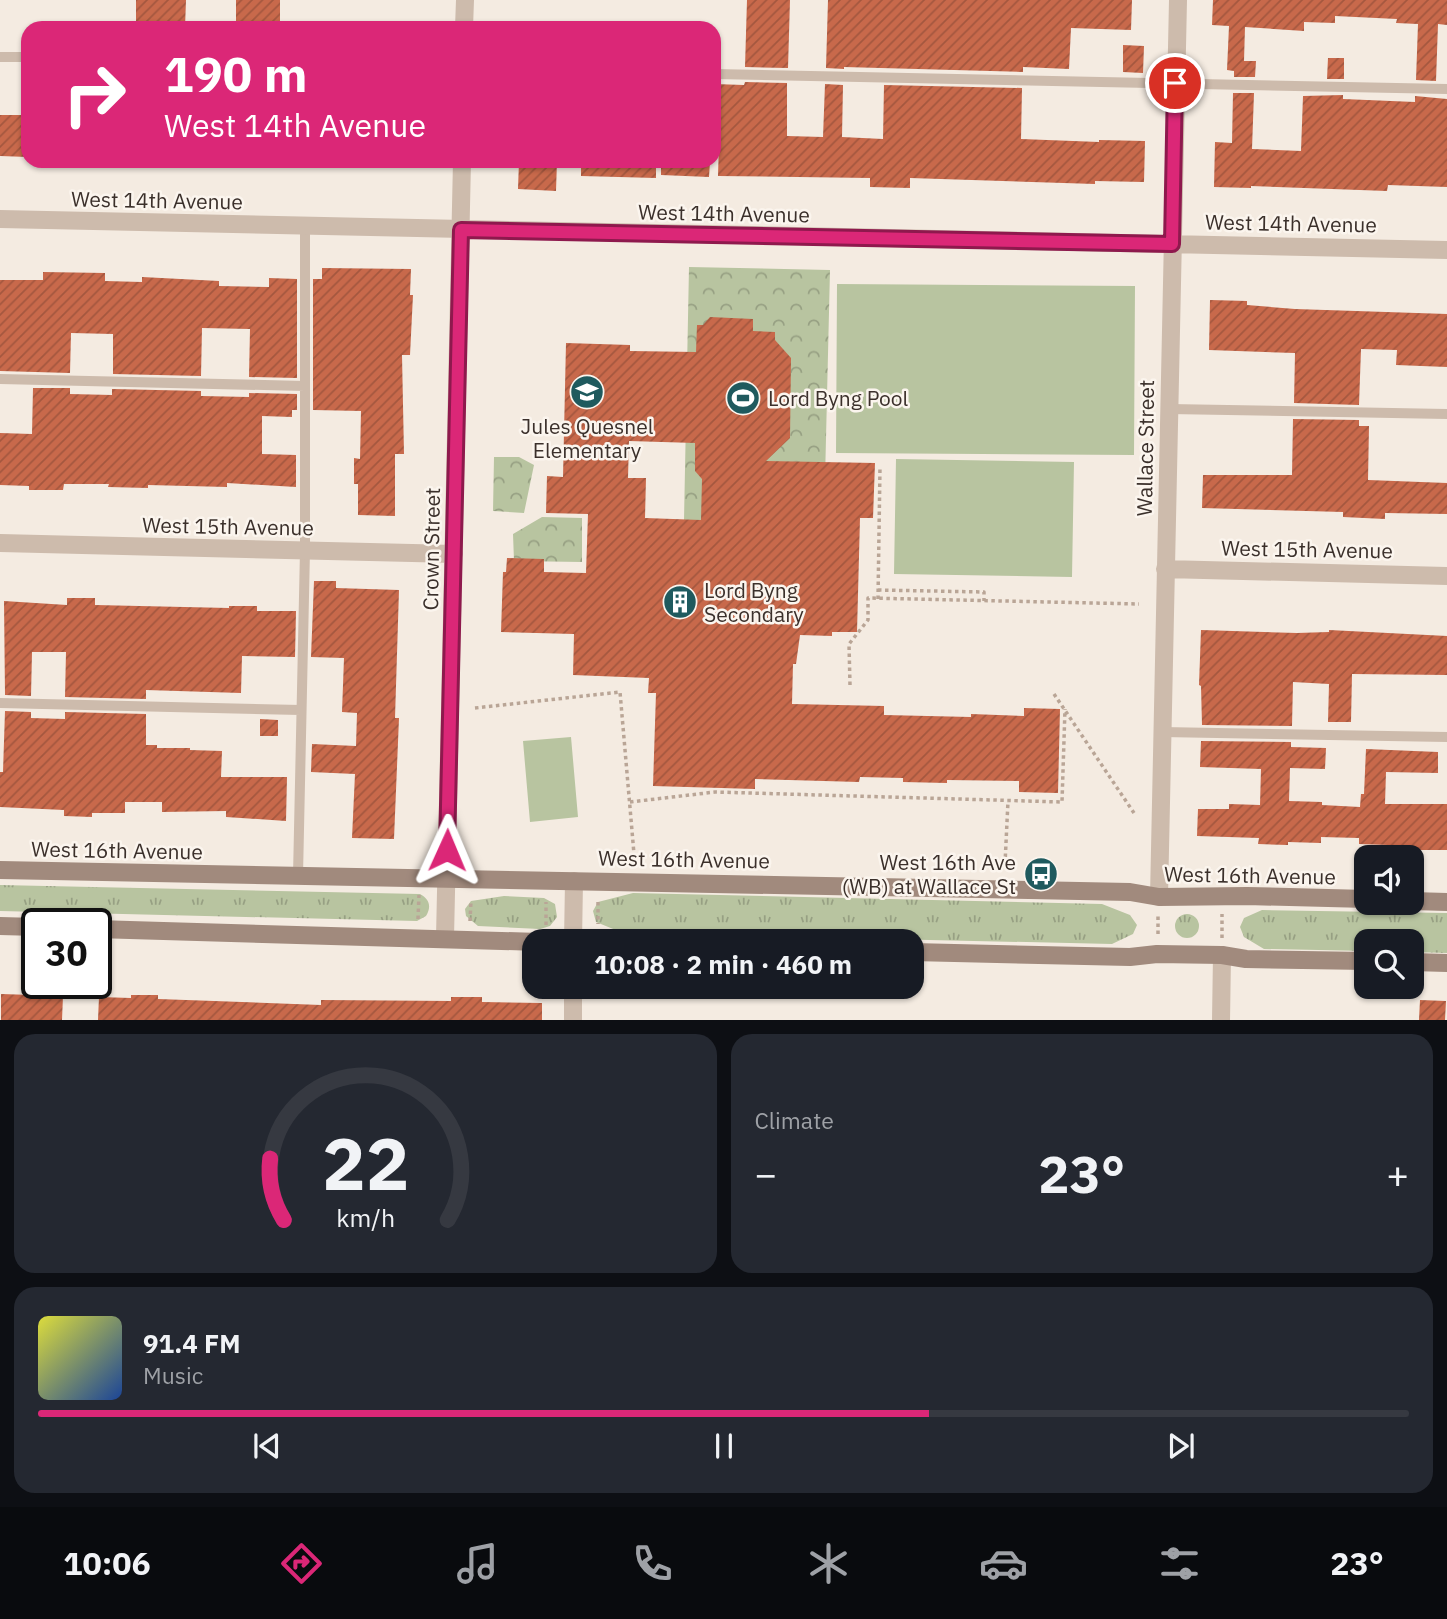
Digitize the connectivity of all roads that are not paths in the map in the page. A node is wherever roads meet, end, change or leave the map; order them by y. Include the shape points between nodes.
1 (465, 0) edge
2 (1178, 0) edge
3 (464, 21) edge
4 (0, 57) edge
5 (21, 57) edge
6 (721, 74) edge
7 (1175, 83) junction
8 (1447, 89) edge
9 (462, 168) edge
10 (0, 219) edge
11 (305, 227) junction
12 (461, 230) junction
13 (1172, 244) junction
14 (1447, 250) edge
15 (0, 379) edge
16 (305, 386) junction
17 (1169, 409) junction
18 (1447, 414) edge
19 (0, 543) edge
20 (305, 550) junction
21 (454, 554) junction
22 (1165, 569) junction
23 (1447, 576) edge
24 (0, 704) edge
25 (301, 710) junction
26 (1162, 732) junction
27 (1447, 737) edge
28 (0, 870) edge
29 (298, 876) junction
30 (447, 879) junction
31 (575, 880) junction
32 (1159, 897) junction
33 (1354, 900) edge
34 (1424, 901) edge
35 (1447, 902) edge
36 (0, 926) edge
37 (21, 927) edge
38 (112, 929) edge
39 (573, 929) edge
40 (522, 936) edge
41 (445, 939) junction
42 (924, 952) edge
43 (1222, 955) junction
44 (1354, 961) edge
45 (1424, 962) edge
46 (1447, 962) edge
47 (573, 999) edge
48 (573, 1020) edge
49 (1221, 1020) edge

1 - 3 street
2 - 7 street, Wallace Street
4 - 5 lane
6 - 7 lane
7 - 8 lane
7 - 13 street, Wallace Street
9 - 12 street, Crown Street
10 - 11 street, West 14th Avenue
11 - 12 street, West 14th Avenue
11 - 16 lane
12 - 13 street, West 14th Avenue
12 - 21 street, Crown Street
13 - 14 street, West 14th Avenue
13 - 17 street, Wallace Street
15 - 16 lane
16 - 20 lane
17 - 18 lane
17 - 22 street, Wallace Street
19 - 20 street, West 15th Avenue
20 - 21 street, West 15th Avenue
20 - 25 lane
21 - 30 street, Crown Street
22 - 23 street, West 15th Avenue
22 - 26 street, Wallace Street
24 - 25 lane
25 - 29 lane
26 - 27 lane
26 - 32 street, Wallace Street
28 - 29 main road, West 16th Avenue
29 - 30 main road, West 16th Avenue
30 - 31 main road, West 16th Avenue
30 - 41 street, Crown Street
31 - 32 main road, West 16th Avenue via 1130,892
31 - 39 street
32 - 33 main road, West 16th Avenue
34 - 35 main road
36 - 37 main road
38 - 41 main road
40 - 41 main road
42 - 43 main road
43 - 44 main road
43 - 49 street
45 - 46 main road
47 - 48 street

